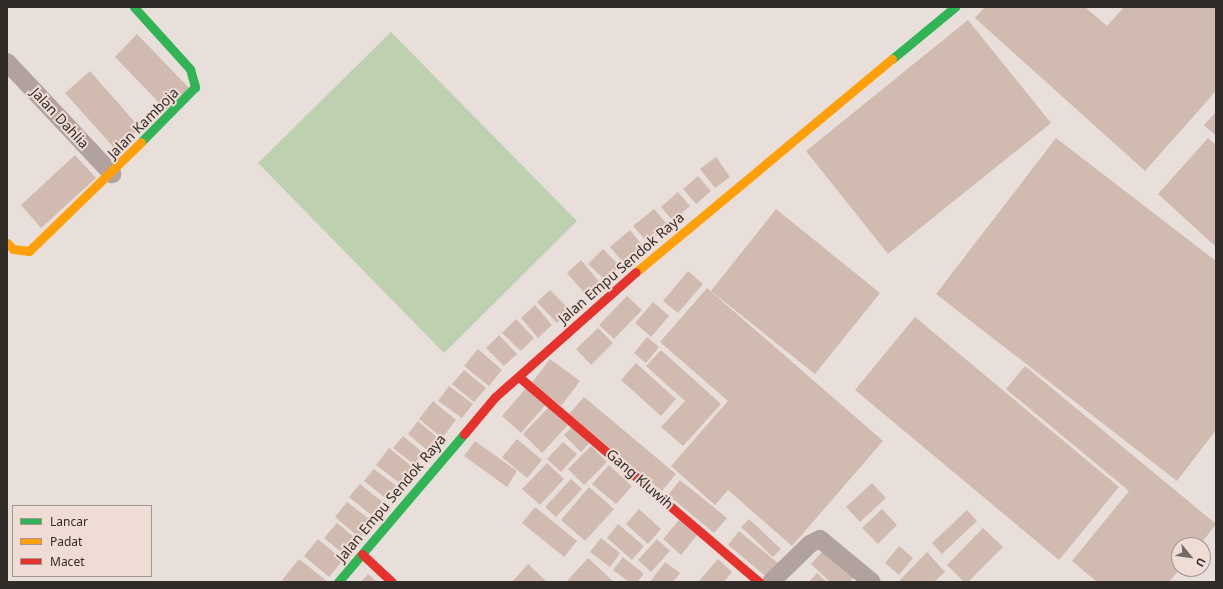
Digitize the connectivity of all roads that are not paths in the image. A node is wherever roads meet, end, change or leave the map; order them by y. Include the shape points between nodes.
1 (134, 7) edge
2 (955, 7) edge
3 (7, 62) edge
4 (112, 174) junction
5 (7, 243) edge
6 (519, 377) junction
7 (362, 554) junction
8 (338, 582) edge
9 (392, 582) edge
10 (759, 582) edge
11 (770, 582) edge
12 (872, 582) edge

1 - 4 main road, Jalan Kamboja via 190,69 195,87
2 - 6 main road, Jalan Empu Sendok Raya via 657,253
3 - 4 street, Jalan Dahlia
4 - 5 main road, Jalan Kamboja via 29,251 13,249
6 - 7 main road, Jalan Empu Sendok Raya via 496,397
6 - 10 main road, Gang Kluwih
7 - 8 main road, Jalan Empu Sendok Raya
7 - 9 main road
11 - 12 street via 815,540 825,540

